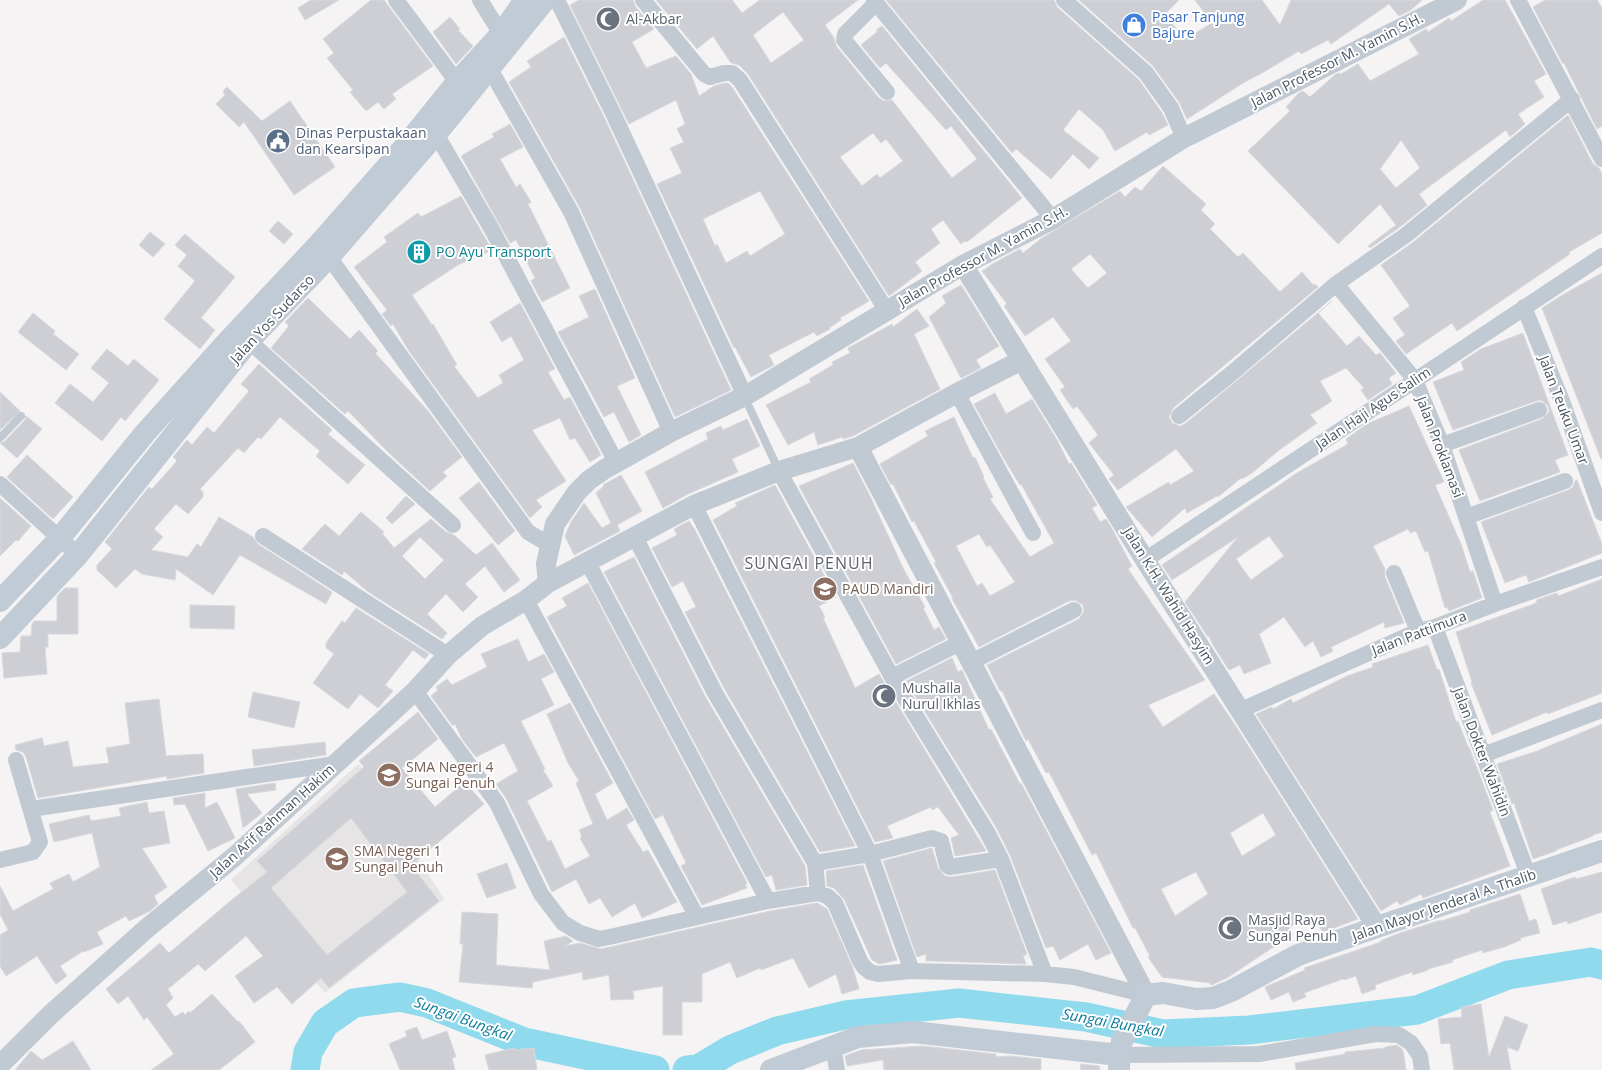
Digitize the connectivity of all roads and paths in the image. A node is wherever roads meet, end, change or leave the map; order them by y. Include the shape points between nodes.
1 (396, 0) edge
2 (480, 0) edge
3 (525, 0) edge
4 (545, 0) edge
5 (557, 0) edge
6 (643, 0) edge
7 (1064, 0) edge
8 (1458, 0) edge
9 (1518, 0) edge
10 (875, 2) edge
11 (501, 34) junction
12 (490, 69) junction
13 (457, 82) junction
14 (887, 92) dead end
15 (1572, 99) junction
16 (436, 134) junction
17 (1184, 138) junction
18 (1602, 159) edge
19 (1054, 219) junction
20 (324, 251) junction
21 (1602, 256) edge
22 (963, 265) junction
23 (1336, 284) junction
24 (1524, 307) junction
25 (887, 310) junction
26 (249, 341) junction
27 (1022, 360) junction
28 (1415, 380) junction
29 (957, 393) junction
30 (745, 396) junction
31 (1539, 410) dead end
32 (21, 416) dead end
33 (1179, 416) dead end
34 (671, 432) junction
35 (0, 438) edge
36 (1442, 445) junction
37 (858, 447) junction
38 (616, 462) junction
39 (780, 470) junction
40 (1565, 481) dead end
41 (0, 484) edge
42 (694, 506) junction
43 (1602, 513) edge
44 (1466, 517) junction
45 (453, 525) dead end
46 (1033, 533) dead end
47 (263, 536) dead end
48 (635, 537) junction
49 (59, 539) junction
50 (550, 545) junction
51 (78, 555) junction
52 (1145, 560) junction
53 (588, 563) junction
54 (1602, 567) edge
55 (1394, 573) dead end
56 (548, 583) junction
57 (0, 600) edge
58 (526, 600) junction
59 (1495, 604) junction
60 (1074, 610) dead end
61 (1435, 627) junction
62 (1418, 631) junction
63 (0, 638) edge
64 (960, 643) junction
65 (448, 655) junction
66 (971, 662) junction
67 (892, 677) junction
68 (414, 691) junction
69 (1240, 710) junction
70 (1602, 710) edge
71 (1483, 755) junction
72 (16, 760) dead end
73 (335, 764) junction
74 (30, 809) junction
75 (1602, 852) edge
76 (870, 854) junction
77 (1001, 859) junction
78 (0, 860) edge
79 (814, 863) junction
80 (1529, 876) junction
81 (818, 893) junction
82 (768, 901) junction
83 (697, 918) junction
84 (1376, 927) junction
85 (912, 971) junction
86 (1046, 974) junction
87 (1146, 995) junction
88 (833, 1046) junction
89 (1120, 1055) edge
90 (0, 1065) edge
91 (771, 1070) edge
92 (837, 1070) edge
93 (1422, 1070) edge

1 - 13 street
2 - 11 street
3 - 11 main road, Jalan Yos Sudarso
4 - 12 main road, Jalan Yos Sudarso
5 - 30 street
6 - 25 street via 704,74 710,77 732,73 740,80
7 - 17 street via 1146,72 1171,108
8 - 17 street, Jalan Professor M. Yamin S.H.
9 - 15 street
10 - 14 street via 844,40
10 - 19 street
11 - 13 main road, Jalan Yos Sudarso
12 - 16 main road, Jalan Yos Sudarso
12 - 34 street via 571,212
13 - 20 main road, Jalan Yos Sudarso
15 - 18 street
15 - 23 street via 1406,235
16 - 20 main road, Jalan Yos Sudarso
16 - 38 street via 490,226
17 - 19 street, Jalan Professor M. Yamin S.H.
19 - 22 street, Jalan Professor M. Yamin S.H.
20 - 26 main road, Jalan Yos Sudarso
20 - 49 main road, Jalan Yos Sudarso via 152,426
20 - 50 street via 528,532
21 - 24 street, Jalan Haji Agus Salim
22 - 25 street, Jalan Professor M. Yamin S.H.
22 - 27 street, Jalan K.H. Wahid Hasyim
23 - 28 street, Jalan Proklamasi
23 - 33 street
24 - 28 street, Jalan Haji Agus Salim
24 - 43 street, Jalan Teuku Umar
25 - 30 street, Jalan Professor M. Yamin S.H.
26 - 45 street
26 - 51 main road, Jalan Yos Sudarso
27 - 29 street, Jalan Arif Rahman Hakim
27 - 52 street, Jalan K.H. Wahid Hasyim
28 - 36 street, Jalan Proklamasi
28 - 52 street, Jalan Haji Agus Salim
29 - 37 street, Jalan Arif Rahman Hakim
29 - 46 street
30 - 34 street, Jalan Professor M. Yamin S.H.
30 - 39 lane
31 - 36 street
32 - 35 lane
34 - 38 street, Jalan Professor M. Yamin S.H.
36 - 44 street, Jalan Proklamasi
37 - 39 street, Jalan Arif Rahman Hakim
37 - 64 street
38 - 50 street, Jalan Professor M. Yamin S.H. via 577,492 555,524
39 - 42 street, Jalan Arif Rahman Hakim
39 - 67 street
40 - 44 street
41 - 49 street
42 - 48 street, Jalan Arif Rahman Hakim
42 - 76 street
44 - 59 street, Jalan Proklamasi
47 - 65 street
48 - 53 street, Jalan Arif Rahman Hakim
48 - 79 street via 715,692
49 - 51 street
49 - 57 main road, Jalan Yos Sudarso
50 - 56 street, Jalan Professor M. Yamin S.H. via 546,564
51 - 63 main road, Jalan Yos Sudarso
52 - 69 street, Jalan K.H. Wahid Hasyim
53 - 56 street, Jalan Arif Rahman Hakim
53 - 82 street
54 - 59 street, Jalan Pattimura
55 - 62 street
56 - 58 street, Jalan Arif Rahman Hakim
58 - 65 street, Jalan Arif Rahman Hakim via 482,626
58 - 83 street
59 - 61 street, Jalan Pattimura
60 - 66 street
61 - 62 street, Jalan Pattimura
61 - 71 street, Jalan Dokter Wahidin
62 - 69 street, Jalan Pattimura
64 - 66 street
64 - 67 street
65 - 68 street, Jalan Arif Rahman Hakim
66 - 87 street
67 - 77 street
68 - 73 street, Jalan Arif Rahman Hakim
68 - 83 street via 497,803 541,894 563,923 580,933 599,938
69 - 84 street, Jalan K.H. Wahid Hasyim
70 - 71 street
71 - 80 street, Jalan Dokter Wahidin
72 - 74 street
73 - 74 street
73 - 90 street, Jalan Arif Rahman Hakim via 234,857 146,929 50,1015
74 - 78 street via 40,842 38,846 33,852
75 - 80 main road, Jalan Mayor Jenderal A. Thalib
76 - 77 street via 932,838 940,841 950,867
76 - 79 street
76 - 85 street
77 - 86 street
79 - 81 street
80 - 84 main road, Jalan Mayor Jenderal A. Thalib
81 - 82 street
81 - 85 street via 835,903 860,961 870,972
82 - 83 street
84 - 87 main road, Jalan Mayor Jenderal A. Thalib via 1298,955 1212,998 1196,999 1163,993
85 - 86 street
86 - 87 street via 1074,977
87 - 89 main road
88 - 89 main road via 858,1037 913,1032
88 - 91 main road
88 - 92 street
89 - 93 street via 1259,1054 1376,1034 1398,1035 1411,1043 1420,1056

